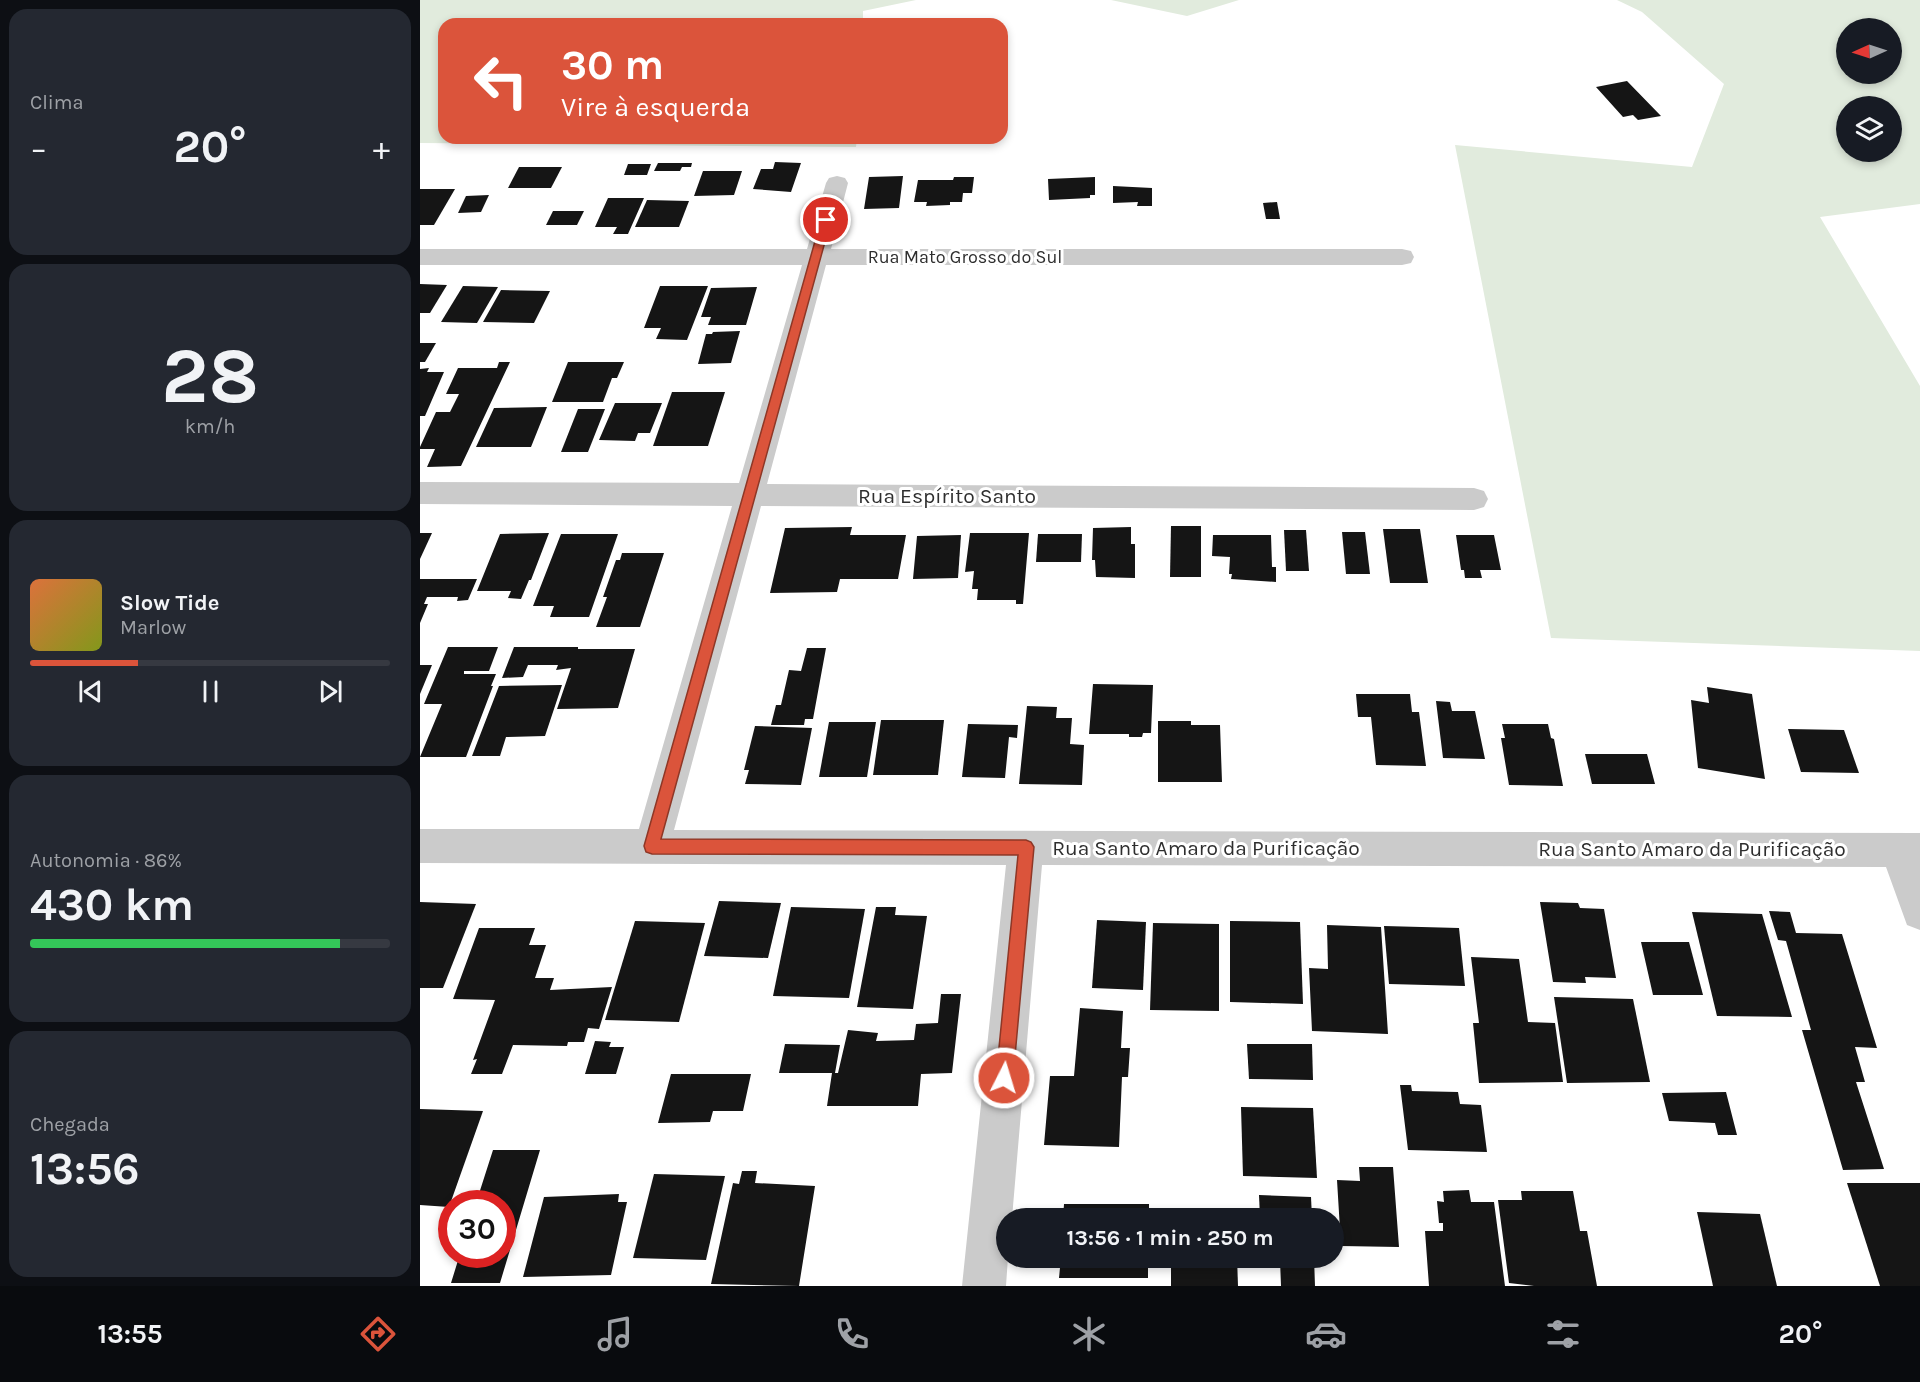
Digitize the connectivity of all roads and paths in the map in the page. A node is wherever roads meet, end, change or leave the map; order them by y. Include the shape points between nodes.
1 (837, 183) dead end
2 (420, 257) edge
3 (816, 257) junction
4 (1402, 257) dead end
5 (420, 493) edge
6 (749, 495) junction
7 (1474, 499) dead end
8 (420, 846) edge
9 (652, 846) junction
10 (1026, 847) junction
11 (1908, 850) edge
12 (1920, 912) edge
13 (984, 1286) edge

1 - 3 street
2 - 3 street, Rua Mato Grosso do Sul
3 - 4 street, Rua Mato Grosso do Sul
3 - 6 street
5 - 6 street, Rua Espírito Santo
6 - 7 street, Rua Espírito Santo
6 - 9 street
8 - 9 street, Rua Santo Amaro da Purificação
9 - 10 street, Rua Santo Amaro da Purificação
10 - 11 street, Rua Santo Amaro da Purificação
10 - 13 street
11 - 12 street

